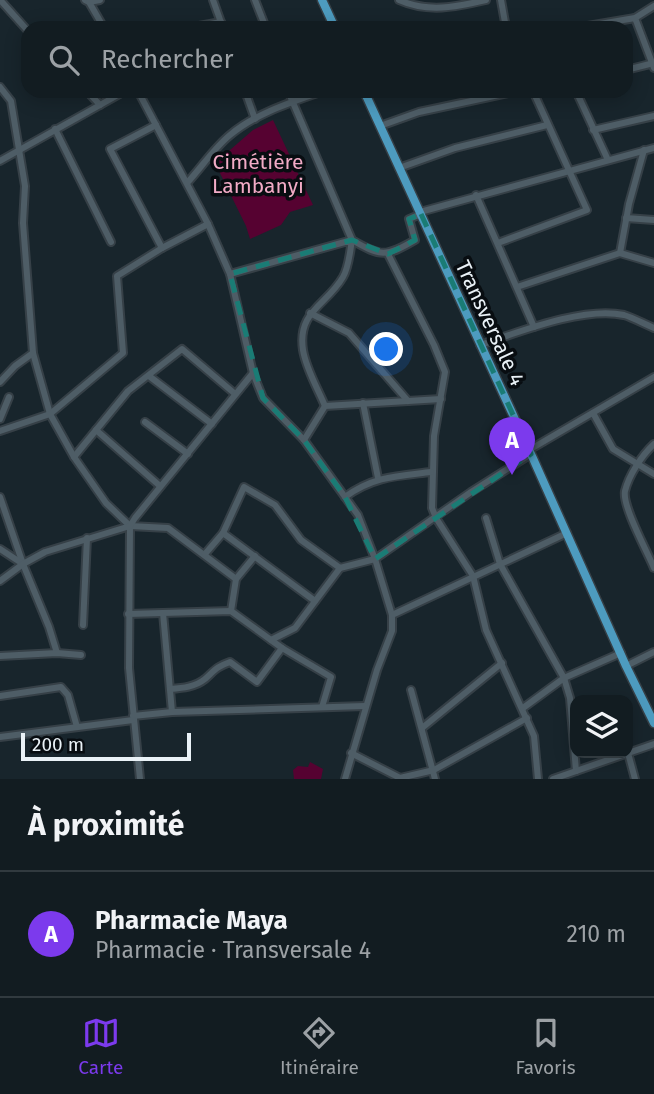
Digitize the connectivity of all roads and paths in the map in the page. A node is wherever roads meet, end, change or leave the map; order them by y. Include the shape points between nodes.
1 (100, 0) edge
2 (213, 0) edge
3 (256, 0) edge
4 (322, 0) edge
5 (399, 0) edge
6 (485, 0) edge
7 (500, 0) edge
8 (87, 1) edge
9 (2, 2) edge
10 (654, 6) edge
11 (635, 18) junction
12 (100, 21) edge
13 (221, 21) edge
14 (263, 21) edge
15 (332, 21) edge
16 (504, 21) edge
17 (617, 21) edge
18 (21, 22) edge
19 (653, 65) edge
20 (633, 69) edge
21 (0, 88) edge
22 (3, 97) edge
23 (93, 98) edge
24 (112, 98) edge
25 (142, 98) edge
26 (248, 98) edge
27 (291, 98) edge
28 (303, 98) edge
29 (367, 98) edge
30 (485, 98) edge
31 (536, 98) edge
32 (579, 98) edge
33 (292, 102) junction
34 (100, 105) junction
35 (654, 116) edge
36 (255, 119) junction
37 (156, 125) junction
38 (547, 125) junction
39 (380, 126) junction
40 (54, 129) junction
41 (593, 130) junction
42 (654, 148) edge
43 (19, 149) junction
44 (644, 150) junction
45 (0, 160) edge
46 (607, 160) junction
47 (398, 167) junction
48 (570, 172) junction
49 (187, 183) junction
50 (476, 195) junction
51 (421, 213) junction
52 (626, 218) junction
53 (654, 220) edge
54 (208, 223) junction
55 (352, 240) junction
56 (111, 242) dead end
57 (498, 243) junction
58 (162, 248) junction
59 (620, 253) junction
60 (388, 254) junction
61 (654, 263) edge
62 (230, 274) junction
63 (517, 287) junction
64 (310, 313) junction
65 (534, 327) junction
66 (654, 328) edge
67 (480, 345) junction
68 (33, 353) junction
69 (253, 373) junction
70 (149, 376) junction
71 (654, 377) edge
72 (0, 382) edge
73 (234, 393) junction
74 (9, 397) dead end
75 (441, 399) junction
76 (408, 401) junction
77 (363, 403) junction
78 (326, 406) junction
79 (593, 412) junction
80 (50, 414) junction
81 (0, 419) edge
82 (145, 422) dead end
83 (212, 424) junction
84 (96, 430) junction
85 (0, 432) edge
86 (304, 440) junction
87 (654, 444) edge
88 (530, 452) junction
89 (188, 454) junction
90 (74, 457) junction
91 (638, 464) junction
92 (431, 472) junction
93 (654, 474) edge
94 (378, 478) junction
95 (160, 486) junction
96 (0, 497) edge
97 (345, 497) junction
98 (486, 517) dead end
99 (436, 518) junction
100 (130, 526) junction
101 (223, 533) junction
102 (568, 533) junction
103 (87, 538) junction
104 (0, 549) edge
105 (205, 554) junction
106 (255, 556) junction
107 (375, 559) junction
108 (23, 564) junction
109 (500, 564) junction
110 (340, 568) junction
111 (654, 568) edge
112 (472, 576) junction
113 (236, 579) junction
114 (0, 581) edge
115 (315, 601) junction
116 (231, 611) junction
117 (163, 613) junction
118 (128, 614) junction
119 (393, 615) junction
120 (83, 625) dead end
121 (271, 639) junction
122 (282, 648) junction
123 (654, 652) edge
124 (57, 653) junction
125 (621, 653) junction
126 (81, 655) dead end
127 (0, 656) edge
128 (502, 663) junction
129 (626, 666) junction
130 (564, 678) junction
131 (170, 689) junction
132 (411, 690) dead end
133 (0, 696) edge
134 (365, 706) junction
135 (322, 707) junction
136 (523, 708) junction
137 (172, 712) junction
138 (133, 718) junction
139 (527, 718) junction
140 (654, 723) edge
141 (77, 727) junction
142 (422, 728) junction
143 (0, 737) edge
144 (654, 744) edge
145 (633, 750) edge
146 (351, 753) junction
147 (612, 758) edge
148 (630, 758) edge
149 (433, 770) junction
150 (576, 771) junction
151 (400, 778) edge
152 (140, 779) edge
153 (345, 779) edge
154 (435, 779) edge
155 (538, 779) edge
156 (553, 779) edge
157 (635, 779) edge

1 - 8 street
2 - 13 street
3 - 14 street
4 - 15 main road
5 - 6 street via 429,8
7 - 16 street
8 - 12 street
9 - 18 street
10 - 11 street
11 - 17 street
11 - 19 street
19 - 20 street
21 - 22 street
22 - 43 street via 11,102
23 - 34 street
24 - 34 street
25 - 37 street
26 - 36 street
27 - 33 street
28 - 33 street
29 - 39 main road, Transversale 4
30 - 39 street
31 - 38 street
32 - 41 street
33 - 36 street
33 - 55 street
34 - 40 street
35 - 41 street
36 - 49 street via 230,135
37 - 49 street
37 - 58 street via 110,149
38 - 47 street
38 - 48 street
39 - 47 main road, Transversale 4
40 - 43 street
40 - 56 street
41 - 46 street
42 - 44 street
43 - 45 street
43 - 68 street
44 - 46 street
44 - 52 street
46 - 48 street
47 - 51 main road, Transversale 4
48 - 50 street
48 - 57 street via 587,210
49 - 54 street
50 - 51 street
50 - 57 street
51 - 60 street via 409,219 415,240
51 - 67 main road, Transversale 4
52 - 53 street
52 - 59 street
54 - 58 street
54 - 62 street
55 - 60 street
55 - 62 street
55 - 64 street via 345,274
57 - 63 street
58 - 80 street via 117,276 123,354
59 - 61 street
59 - 63 street
60 - 75 street via 445,372
62 - 69 street
63 - 65 street
64 - 76 street via 349,333
64 - 78 street via 303,352
65 - 66 street via 597,313 624,315
65 - 67 street
67 - 88 main road, Transversale 4
68 - 72 street
68 - 80 street
69 - 73 street
69 - 86 street via 263,398
70 - 73 street via 182,349
70 - 83 street
70 - 84 street via 128,391
71 - 79 street
73 - 83 street
74 - 81 street
75 - 76 street
75 - 92 street
76 - 77 street
77 - 78 street
77 - 94 street
78 - 86 street
79 - 88 street
79 - 91 street via 613,449
80 - 85 street
80 - 90 street
82 - 89 street
83 - 89 street
84 - 90 street
84 - 95 street
86 - 97 street
87 - 91 street
88 - 99 street
88 - 102 main road, Transversale 4
89 - 95 street
90 - 100 street via 106,503
91 - 93 street
91 - 111 street via 625,492
92 - 94 street
92 - 99 street
94 - 97 street
95 - 100 street
96 - 108 street
97 - 107 street via 358,515
98 - 109 street
99 - 107 street
99 - 112 street
100 - 103 street
100 - 105 street via 168,528
100 - 118 street
101 - 105 street
101 - 106 street
101 - 110 street via 244,487 275,505 301,540
102 - 109 street
102 - 125 main road, Transversale 4
103 - 108 street
103 - 120 street
104 - 108 street
105 - 113 street
106 - 113 street
106 - 115 street
107 - 110 street
107 - 119 street
108 - 114 street
108 - 124 street
109 - 112 street
109 - 130 street
110 - 115 street
112 - 119 street
112 - 128 street via 486,630
113 - 116 street
115 - 121 street via 295,628
116 - 117 street
116 - 121 street
117 - 118 street
117 - 131 street
118 - 138 street
119 - 134 street via 392,631
121 - 122 street
122 - 131 street via 257,682 230,662 215,667 192,686
122 - 135 street via 331,677
123 - 129 street
124 - 126 street
124 - 127 street
125 - 129 main road, Transversale 4
125 - 130 street
128 - 136 street
128 - 142 street
129 - 140 main road, Transversale 4
130 - 136 street
130 - 150 street
131 - 137 street
132 - 142 street
133 - 141 street via 61,687 68,695
134 - 135 street
134 - 146 street
135 - 137 street
136 - 139 street
137 - 138 street
138 - 141 street
138 - 152 street
139 - 149 street
139 - 155 street via 534,736
141 - 143 street
142 - 149 street
144 - 145 street
146 - 151 street
146 - 153 street
147 - 150 street
148 - 157 street
149 - 151 street
149 - 154 street
150 - 156 street

